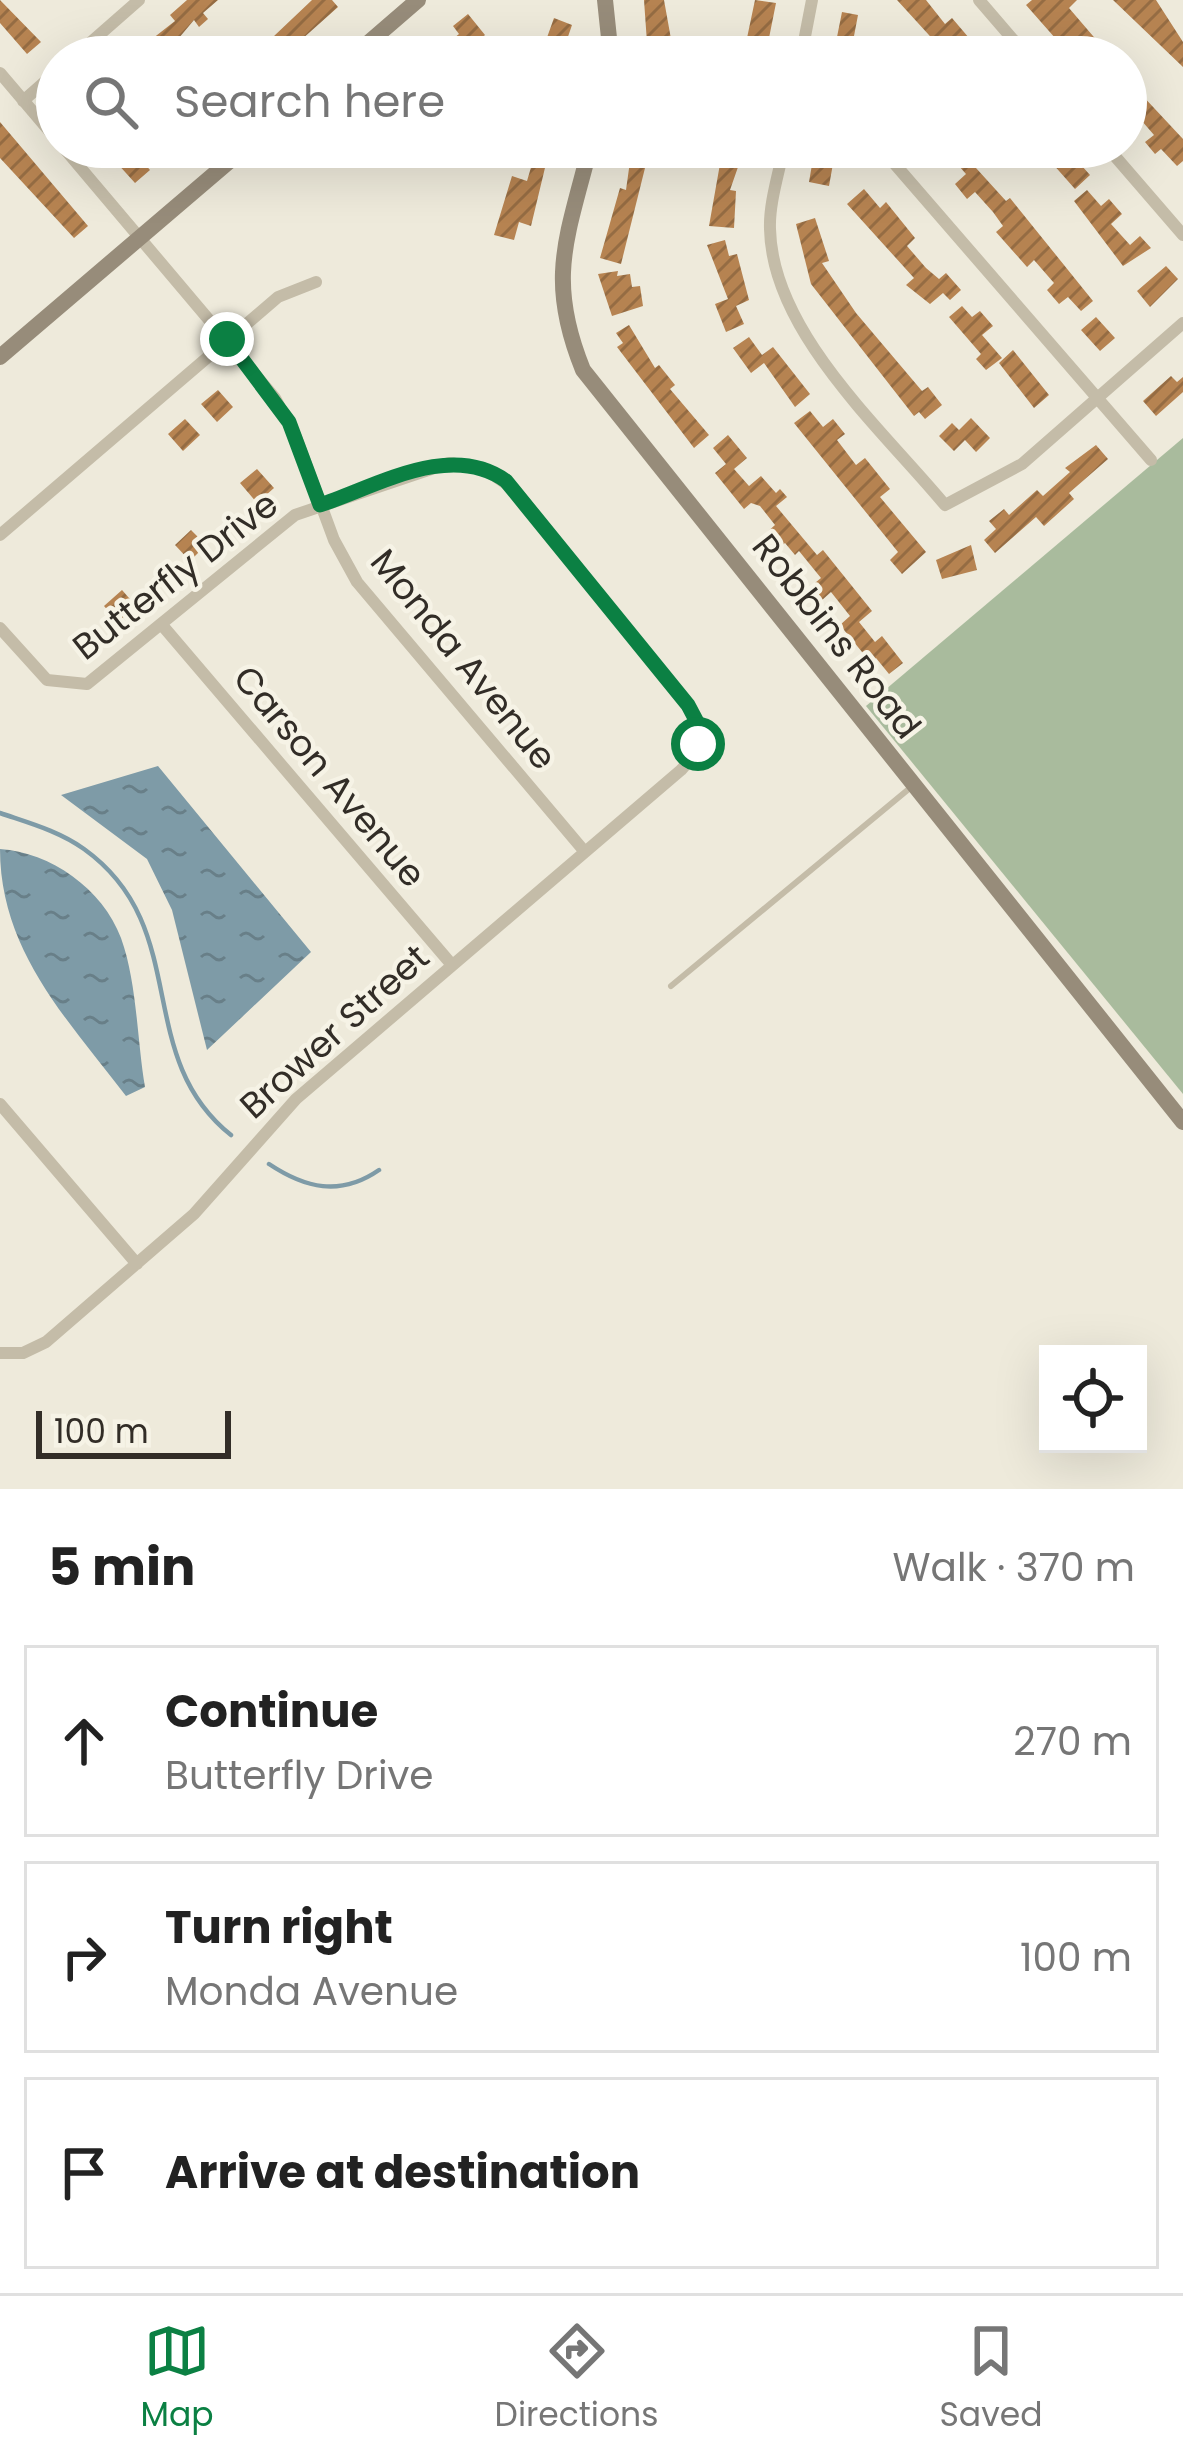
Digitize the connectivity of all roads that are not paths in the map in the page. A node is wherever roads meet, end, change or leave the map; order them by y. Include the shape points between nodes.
1 (139, 0) edge
2 (418, 0) edge
3 (605, 0) edge
4 (812, 0) edge
5 (979, 0) edge
6 (98, 36) edge
7 (376, 36) edge
8 (609, 36) edge
9 (805, 36) edge
10 (1010, 36) edge
11 (0, 73) edge
12 (36, 90) edge
13 (23, 101) junction
14 (36, 116) edge
15 (81, 168) edge
16 (222, 168) edge
17 (585, 168) edge
18 (780, 168) edge
19 (898, 168) edge
20 (1125, 168) edge
21 (1183, 235) edge
22 (141, 237) junction
23 (316, 282) dead end
24 (1183, 322) edge
25 (227, 339) junction
26 (0, 357) edge
27 (1099, 398) junction
28 (1151, 460) dead end
29 (320, 505) junction
30 (0, 535) edge
31 (162, 625) junction
32 (0, 628) edge
33 (699, 739) joint
34 (913, 785) junction
35 (585, 852) junction
36 (452, 965) junction
37 (671, 986) dead end
38 (0, 1104) edge
39 (1183, 1122) edge
40 (137, 1264) junction
41 (1, 1353) edge

1 - 6 street
2 - 7 street
3 - 8 street
4 - 9 street
5 - 10 street
11 - 13 street
12 - 13 street
13 - 14 street
15 - 22 street, Monda Avenue
16 - 22 street
17 - 34 street, Robbins Road via 560,269 563,320 584,370
18 - 27 street via 769,223 780,290 798,327 945,505 1022,464
19 - 27 street
20 - 21 street
22 - 25 street, Monda Avenue
22 - 26 street
23 - 25 street via 286,292
24 - 27 street
25 - 29 street, Monda Avenue via 289,422
25 - 30 street
27 - 28 street
29 - 31 street, Butterfly Drive via 269,532
29 - 33 street, Butterfly Drive via 446,464 499,476 688,705
29 - 35 street, Monda Avenue via 363,590
31 - 32 street, Butterfly Drive via 103,675 77,686 44,677
31 - 36 street, Carson Avenue
33 - 35 street, Brower Street via 685,766
34 - 37 lane
34 - 39 street, Robbins Road
35 - 36 street, Brower Street
36 - 40 street, Brower Street via 281,1113 194,1214
38 - 40 street
40 - 41 street, Brower Street via 46,1342

